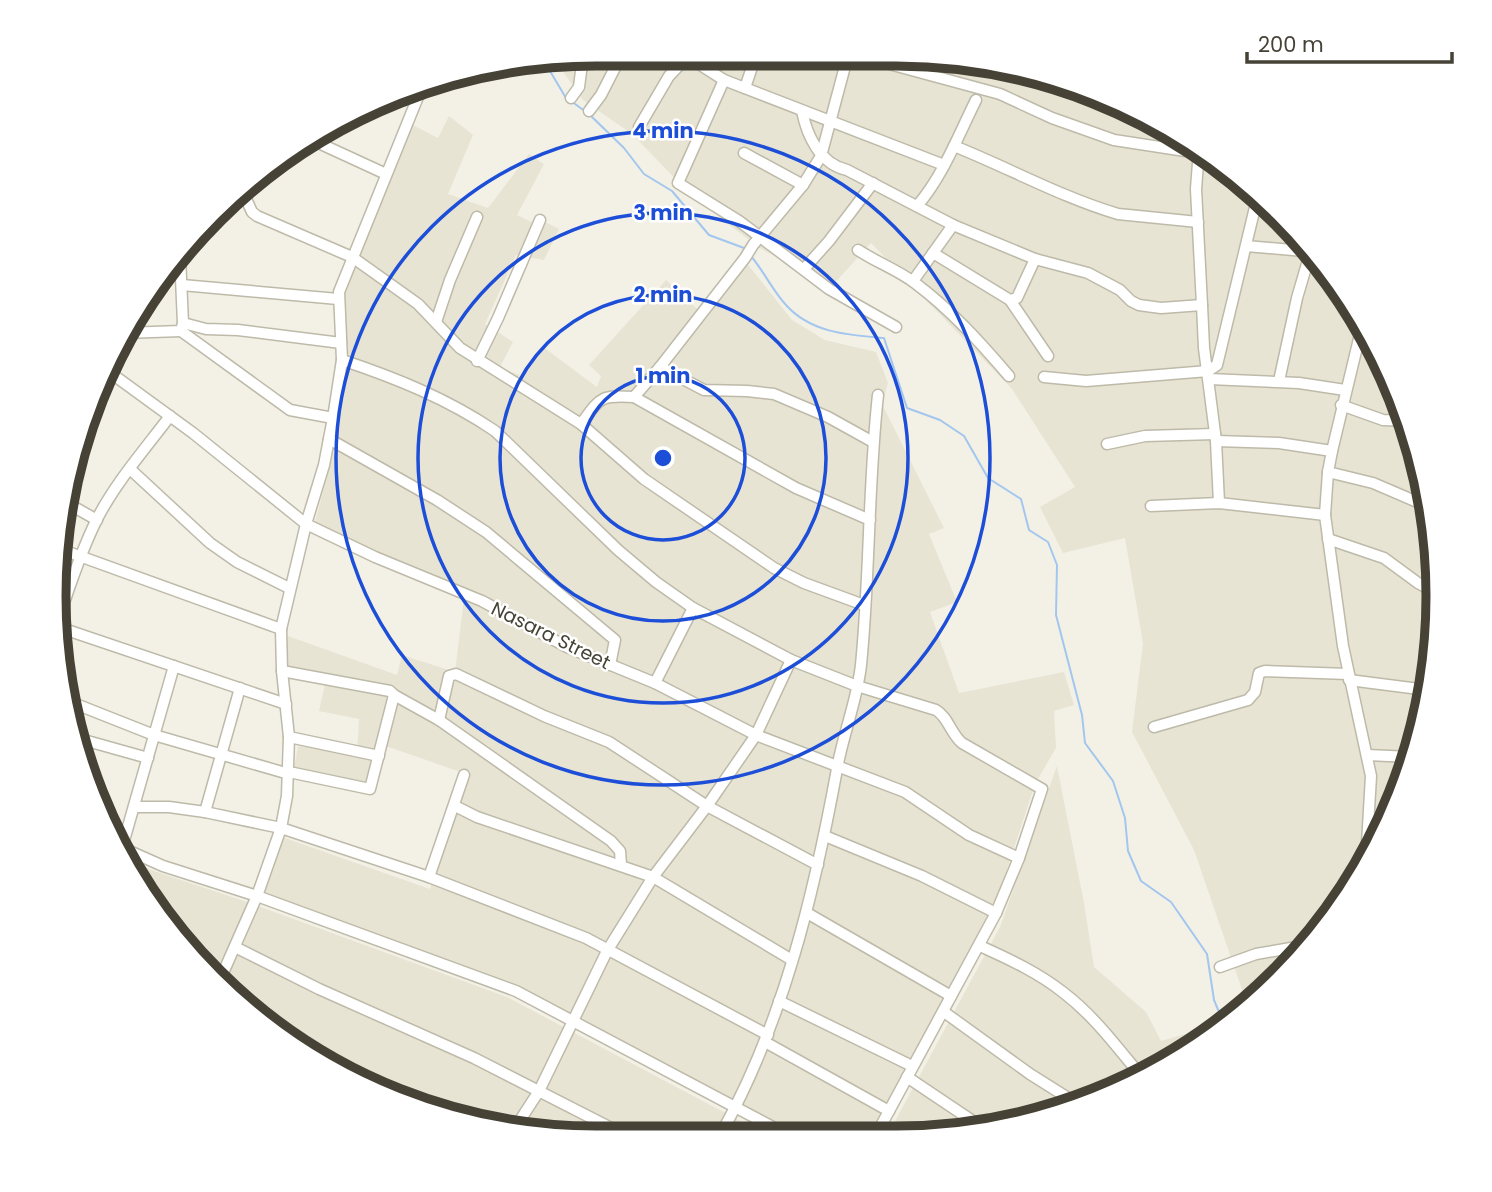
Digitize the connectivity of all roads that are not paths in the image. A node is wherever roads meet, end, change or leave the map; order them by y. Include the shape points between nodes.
1 (616, 66) edge
2 (677, 66) edge
3 (703, 66) edge
4 (752, 66) edge
5 (845, 66) edge
6 (897, 66) edge
7 (582, 67) edge
8 (724, 80) junction
9 (745, 88) junction
10 (417, 98) edge
11 (572, 98) dead end
12 (976, 100) dead end
13 (589, 111) dead end
14 (802, 111) junction
15 (831, 123) junction
16 (639, 127) dead end
17 (321, 143) edge
18 (954, 146) junction
19 (1181, 150) edge
20 (744, 153) dead end
21 (821, 156) junction
22 (1200, 163) edge
23 (944, 165) junction
24 (386, 174) junction
25 (873, 183) junction
26 (803, 186) junction
27 (246, 199) edge
28 (917, 206) junction
29 (1255, 208) edge
30 (477, 217) dead end
31 (540, 220) dead end
32 (1198, 222) junction
33 (953, 225) junction
34 (759, 237) junction
35 (1247, 246) junction
36 (858, 250) dead end
37 (1297, 250) edge
38 (933, 253) junction
39 (352, 257) junction
40 (1035, 259) junction
41 (1307, 263) edge
42 (180, 269) edge
43 (804, 269) junction
44 (913, 281) junction
45 (182, 285) junction
46 (338, 299) junction
47 (1010, 300) junction
48 (1202, 306) junction
49 (436, 322) junction
50 (182, 327) junction
51 (896, 327) dead end
52 (137, 331) edge
53 (1359, 338) edge
54 (341, 343) junction
55 (1048, 356) dead end
56 (342, 360) junction
57 (477, 360) junction
58 (660, 368) junction
59 (1209, 375) junction
60 (115, 376) edge
61 (1009, 376) dead end
62 (1044, 377) dead end
63 (1279, 381) junction
64 (1345, 390) junction
65 (878, 395) dead end
66 (634, 397) junction
67 (1341, 405) junction
68 (170, 416) junction
69 (333, 418) junction
70 (1395, 419) edge
71 (580, 424) junction
72 (1216, 437) junction
73 (329, 439) junction
74 (873, 442) junction
75 (1107, 444) dead end
76 (1332, 450) junction
77 (130, 469) junction
78 (1328, 472) junction
79 (1417, 502) edge
80 (1219, 503) junction
81 (1151, 506) dead end
82 (74, 508) edge
83 (1325, 515) junction
84 (97, 520) junction
85 (870, 520) junction
86 (306, 524) junction
87 (1328, 539) junction
88 (69, 552) edge
89 (82, 556) junction
90 (1425, 587) edge
91 (289, 588) junction
92 (66, 599) edge
93 (864, 605) junction
94 (694, 608) junction
95 (68, 629) edge
96 (281, 629) junction
97 (791, 660) junction
98 (610, 665) junction
99 (174, 666) junction
100 (282, 671) junction
101 (1349, 677) junction
102 (655, 683) junction
103 (857, 686) junction
104 (240, 688) junction
105 (1417, 688) edge
106 (394, 695) junction
107 (286, 704) junction
108 (78, 705) edge
109 (439, 720) junction
110 (1154, 727) dead end
111 (155, 735) junction
112 (755, 735) junction
113 (289, 737) junction
114 (87, 741) edge
115 (220, 754) junction
116 (1367, 755) junction
117 (379, 756) junction
118 (1400, 756) edge
119 (148, 758) junction
120 (837, 766) junction
121 (289, 773) junction
122 (464, 775) dead end
123 (454, 806) junction
124 (707, 806) junction
125 (134, 807) junction
126 (205, 812) junction
127 (281, 828) junction
128 (124, 836) edge
129 (825, 836) junction
130 (1368, 836) edge
131 (134, 854) edge
132 (1018, 858) junction
133 (621, 865) junction
134 (818, 865) junction
135 (429, 877) junction
136 (653, 877) junction
137 (257, 896) junction
138 (807, 913) junction
139 (996, 913) junction
140 (980, 946) junction
141 (235, 947) junction
142 (1291, 948) edge
143 (607, 951) junction
144 (792, 960) junction
145 (1220, 967) dead end
146 (223, 971) edge
147 (951, 996) junction
148 (779, 1001) junction
149 (944, 1012) junction
150 (575, 1021) junction
151 (767, 1039) junction
152 (912, 1066) junction
153 (1135, 1069) edge
154 (907, 1077) junction
155 (539, 1091) junction
156 (1066, 1097) edge
157 (736, 1106) junction
158 (889, 1111) junction
159 (521, 1120) edge
160 (972, 1120) edge
161 (607, 1126) edge
162 (725, 1126) edge
163 (773, 1126) edge
164 (881, 1126) edge

1 - 13 street
2 - 16 street
3 - 8 street
4 - 9 street
5 - 15 street
6 - 19 street via 1000,94 1114,140
7 - 11 street
8 - 9 street
8 - 34 street via 678,183
9 - 14 street
10 - 24 street
12 - 18 street
14 - 15 street
14 - 21 street
15 - 21 street
15 - 23 street
17 - 24 street
18 - 23 street
18 - 32 street via 1038,185 1118,214
20 - 26 street
21 - 25 street
21 - 26 street
22 - 32 street
23 - 28 street
24 - 39 street
25 - 28 street
25 - 43 street
26 - 34 street
27 - 39 street via 257,216
28 - 33 street
29 - 35 street
30 - 49 street
31 - 57 street
32 - 48 street
33 - 38 street
33 - 40 street
34 - 43 street
34 - 58 street
35 - 37 street
35 - 59 street via 1220,355
36 - 44 street
38 - 44 street
38 - 47 street
39 - 46 street
39 - 49 street
40 - 47 street via 1017,298
40 - 48 street via 1088,274 1139,305
41 - 63 street
42 - 45 street
43 - 51 street via 829,289
44 - 61 street via 973,334
45 - 46 street
45 - 50 street
46 - 54 street
47 - 55 street
48 - 59 street
49 - 57 street
50 - 52 street
50 - 54 street
50 - 69 street via 290,410
53 - 64 street
54 - 56 street
56 - 69 street
56 - 94 street via 422,390 495,431 618,550
57 - 71 street
58 - 66 street
58 - 74 street via 704,390 774,394
59 - 62 street via 1086,382
59 - 63 street
59 - 72 street
60 - 68 street, Nasara Street
63 - 64 street
64 - 67 street
65 - 74 street
66 - 71 street via 600,399
66 - 85 street via 796,488
67 - 70 street via 1383,420
67 - 76 street
68 - 77 street
68 - 86 street, Nasara Street
69 - 73 street
71 - 93 street via 644,479 774,568
72 - 75 street via 1145,436
72 - 76 street
72 - 80 street
73 - 86 street
73 - 98 street via 486,532 615,640
74 - 85 street
76 - 78 street
77 - 84 street
77 - 91 street via 210,543
78 - 79 street via 1373,483
78 - 83 street
80 - 81 street
80 - 83 street
82 - 84 street
83 - 87 street
84 - 89 street
85 - 93 street
86 - 91 street
86 - 98 street, Nasara Street via 482,601
87 - 90 street via 1384,558
87 - 101 street
88 - 89 street
89 - 92 street
89 - 96 street
91 - 96 street
93 - 103 street
94 - 97 street
94 - 102 street
95 - 99 street
96 - 100 street
97 - 103 street
97 - 112 street
98 - 102 street, Nasara Street
99 - 104 street
99 - 111 street
100 - 106 street
100 - 107 street
101 - 105 street
101 - 110 street via 1265,671 1259,673 1248,700
101 - 116 street
102 - 112 street, Nasara Street
103 - 120 street
103 - 132 street via 942,713 955,738 1040,786 1042,794
104 - 107 street
104 - 115 street
106 - 109 street
106 - 117 street
107 - 113 street
108 - 111 street
109 - 124 street via 449,676 456,674 609,742
109 - 133 street via 618,846
111 - 115 street
111 - 119 street
112 - 120 street, Nasara Street
112 - 124 street
113 - 117 street
113 - 121 street
114 - 119 street
115 - 121 street
115 - 126 street
116 - 118 street
116 - 130 street via 1371,776
117 - 121 street via 369,790
119 - 125 street
120 - 129 street
120 - 132 street, Nasara Street via 905,792 969,835
121 - 127 street
122 - 123 street
123 - 133 street
123 - 135 street
124 - 134 street
124 - 136 street
125 - 126 street
125 - 128 street
126 - 127 street
127 - 135 street
127 - 137 street
129 - 134 street
129 - 139 street
131 - 137 street
132 - 139 street
133 - 136 street
134 - 138 street
135 - 143 street via 565,929
136 - 143 street
136 - 144 street
137 - 141 street
137 - 150 street via 485,978
138 - 144 street
138 - 147 street
139 - 140 street
140 - 147 street
140 - 153 street via 1063,992
141 - 146 street
141 - 155 street
142 - 145 street
143 - 150 street
143 - 151 street
144 - 148 street
147 - 149 street
148 - 151 street
148 - 152 street
149 - 152 street
149 - 156 street
150 - 155 street
150 - 157 street
151 - 157 street
151 - 158 street
152 - 154 street
154 - 158 street
154 - 160 street
155 - 159 street
155 - 161 street
157 - 162 street
157 - 163 street
158 - 164 street

